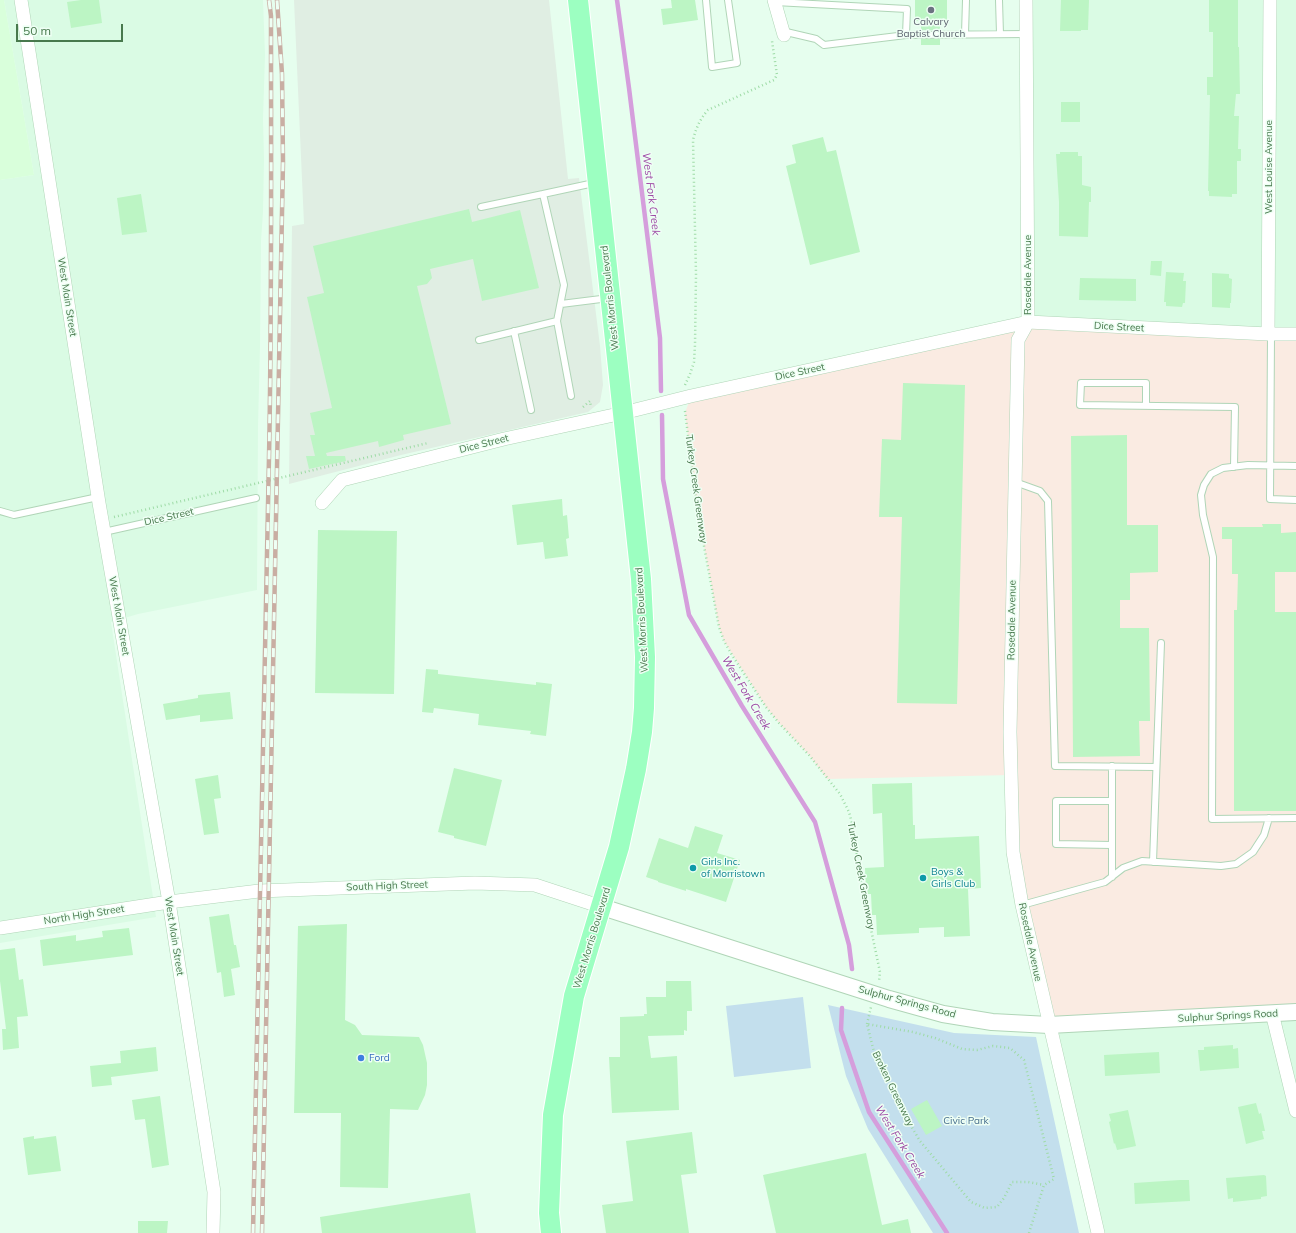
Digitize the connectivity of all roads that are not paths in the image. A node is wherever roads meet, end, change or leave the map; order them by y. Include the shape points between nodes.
1 (21, 0) edge
2 (578, 0) edge
3 (706, 0) edge
4 (728, 0) edge
5 (966, 0) edge
6 (1000, 0) edge
7 (1026, 0) edge
8 (1270, 0) edge
9 (775, 1) edge
10 (779, 34) joint
11 (965, 34) junction
12 (1000, 34) junction
13 (1026, 34) junction
14 (906, 35) junction
15 (598, 182) junction
16 (543, 194) junction
17 (481, 207) dead end
18 (610, 298) junction
19 (561, 304) junction
20 (557, 322) junction
21 (1028, 322) junction
22 (514, 331) junction
23 (1270, 334) junction
24 (1296, 334) edge
25 (479, 340) dead end
26 (571, 396) dead end
27 (1146, 406) junction
28 (530, 410) dead end
29 (623, 413) junction
30 (1270, 466) junction
31 (1296, 466) edge
32 (1234, 467) junction
33 (1015, 482) junction
34 (98, 497) junction
35 (256, 498) dead end
36 (1296, 500) edge
37 (322, 503) dead end
38 (0, 511) edge
39 (103, 526) junction
40 (1161, 642) dead end
41 (1112, 766) junction
42 (1156, 767) junction
43 (1112, 801) junction
44 (1269, 818) junction
45 (1296, 818) edge
46 (1112, 845) junction
47 (1153, 862) junction
48 (1112, 877) junction
49 (169, 902) junction
50 (1022, 905) junction
51 (602, 907) junction
52 (0, 928) edge
53 (1296, 1012) edge
54 (1272, 1013) junction
55 (1049, 1025) junction
56 (1296, 1111) edge
57 (213, 1233) edge
58 (551, 1233) edge
59 (1098, 1233) edge

1 - 34 street, West Main Street
2 - 15 main road, West Morris Boulevard
3 - 4 lane via 712,67 737,63
5 - 11 lane
6 - 12 lane
7 - 13 street, Rosedale Avenue
8 - 23 street, West Louise Avenue
9 - 10 street
9 - 14 lane via 907,9
10 - 14 lane via 816,39 824,45
11 - 12 lane
11 - 14 lane
12 - 13 lane
13 - 21 street, Rosedale Avenue
15 - 16 lane
15 - 18 main road, West Morris Boulevard
16 - 17 lane
16 - 19 lane via 564,284
18 - 19 lane
18 - 29 main road, West Morris Boulevard
19 - 20 lane
20 - 22 lane
20 - 26 lane
21 - 23 street, Dice Street
21 - 29 street, Dice Street
21 - 33 street, Rosedale Avenue via 1018,340
22 - 25 lane
22 - 28 lane
23 - 24 street, Dice Street
23 - 30 lane
27 - 27 lane via 1080,405 1081,383 1146,384
27 - 32 lane via 1235,407
29 - 37 street, Dice Street via 504,439 342,480
29 - 51 main road, West Morris Boulevard via 643,603 644,708 628,811
30 - 31 lane
30 - 32 lane
30 - 36 lane via 1270,499
32 - 44 lane via 1223,468 1211,474 1201,495 1213,557 1212,819
33 - 41 lane via 1040,491 1048,501 1055,766
33 - 50 street, Rosedale Avenue via 1010,732 1013,852
34 - 38 lane via 14,515
34 - 39 street, West Main Street
35 - 39 lane, Dice Street
39 - 49 street, West Main Street
40 - 42 lane
41 - 42 lane
41 - 43 lane
42 - 47 lane
43 - 46 lane
43 - 46 lane via 1056,801 1056,844
44 - 45 lane
44 - 47 lane via 1264,835 1254,852 1236,864 1222,866
46 - 48 lane
47 - 48 lane via 1142,861 1123,868
48 - 50 lane via 1105,882
49 - 51 street, South High Street via 259,891 475,883 535,885
49 - 52 street, North High Street
49 - 57 street, West Main Street via 214,1192
50 - 55 street, Rosedale Avenue
51 - 55 street, Sulphur Springs Road via 935,1012 992,1022
51 - 58 main road, West Morris Boulevard via 574,996 553,1115 549,1213
53 - 54 street, Sulphur Springs Road
54 - 55 street, Sulphur Springs Road
54 - 56 street
55 - 59 street, Rosedale Avenue

